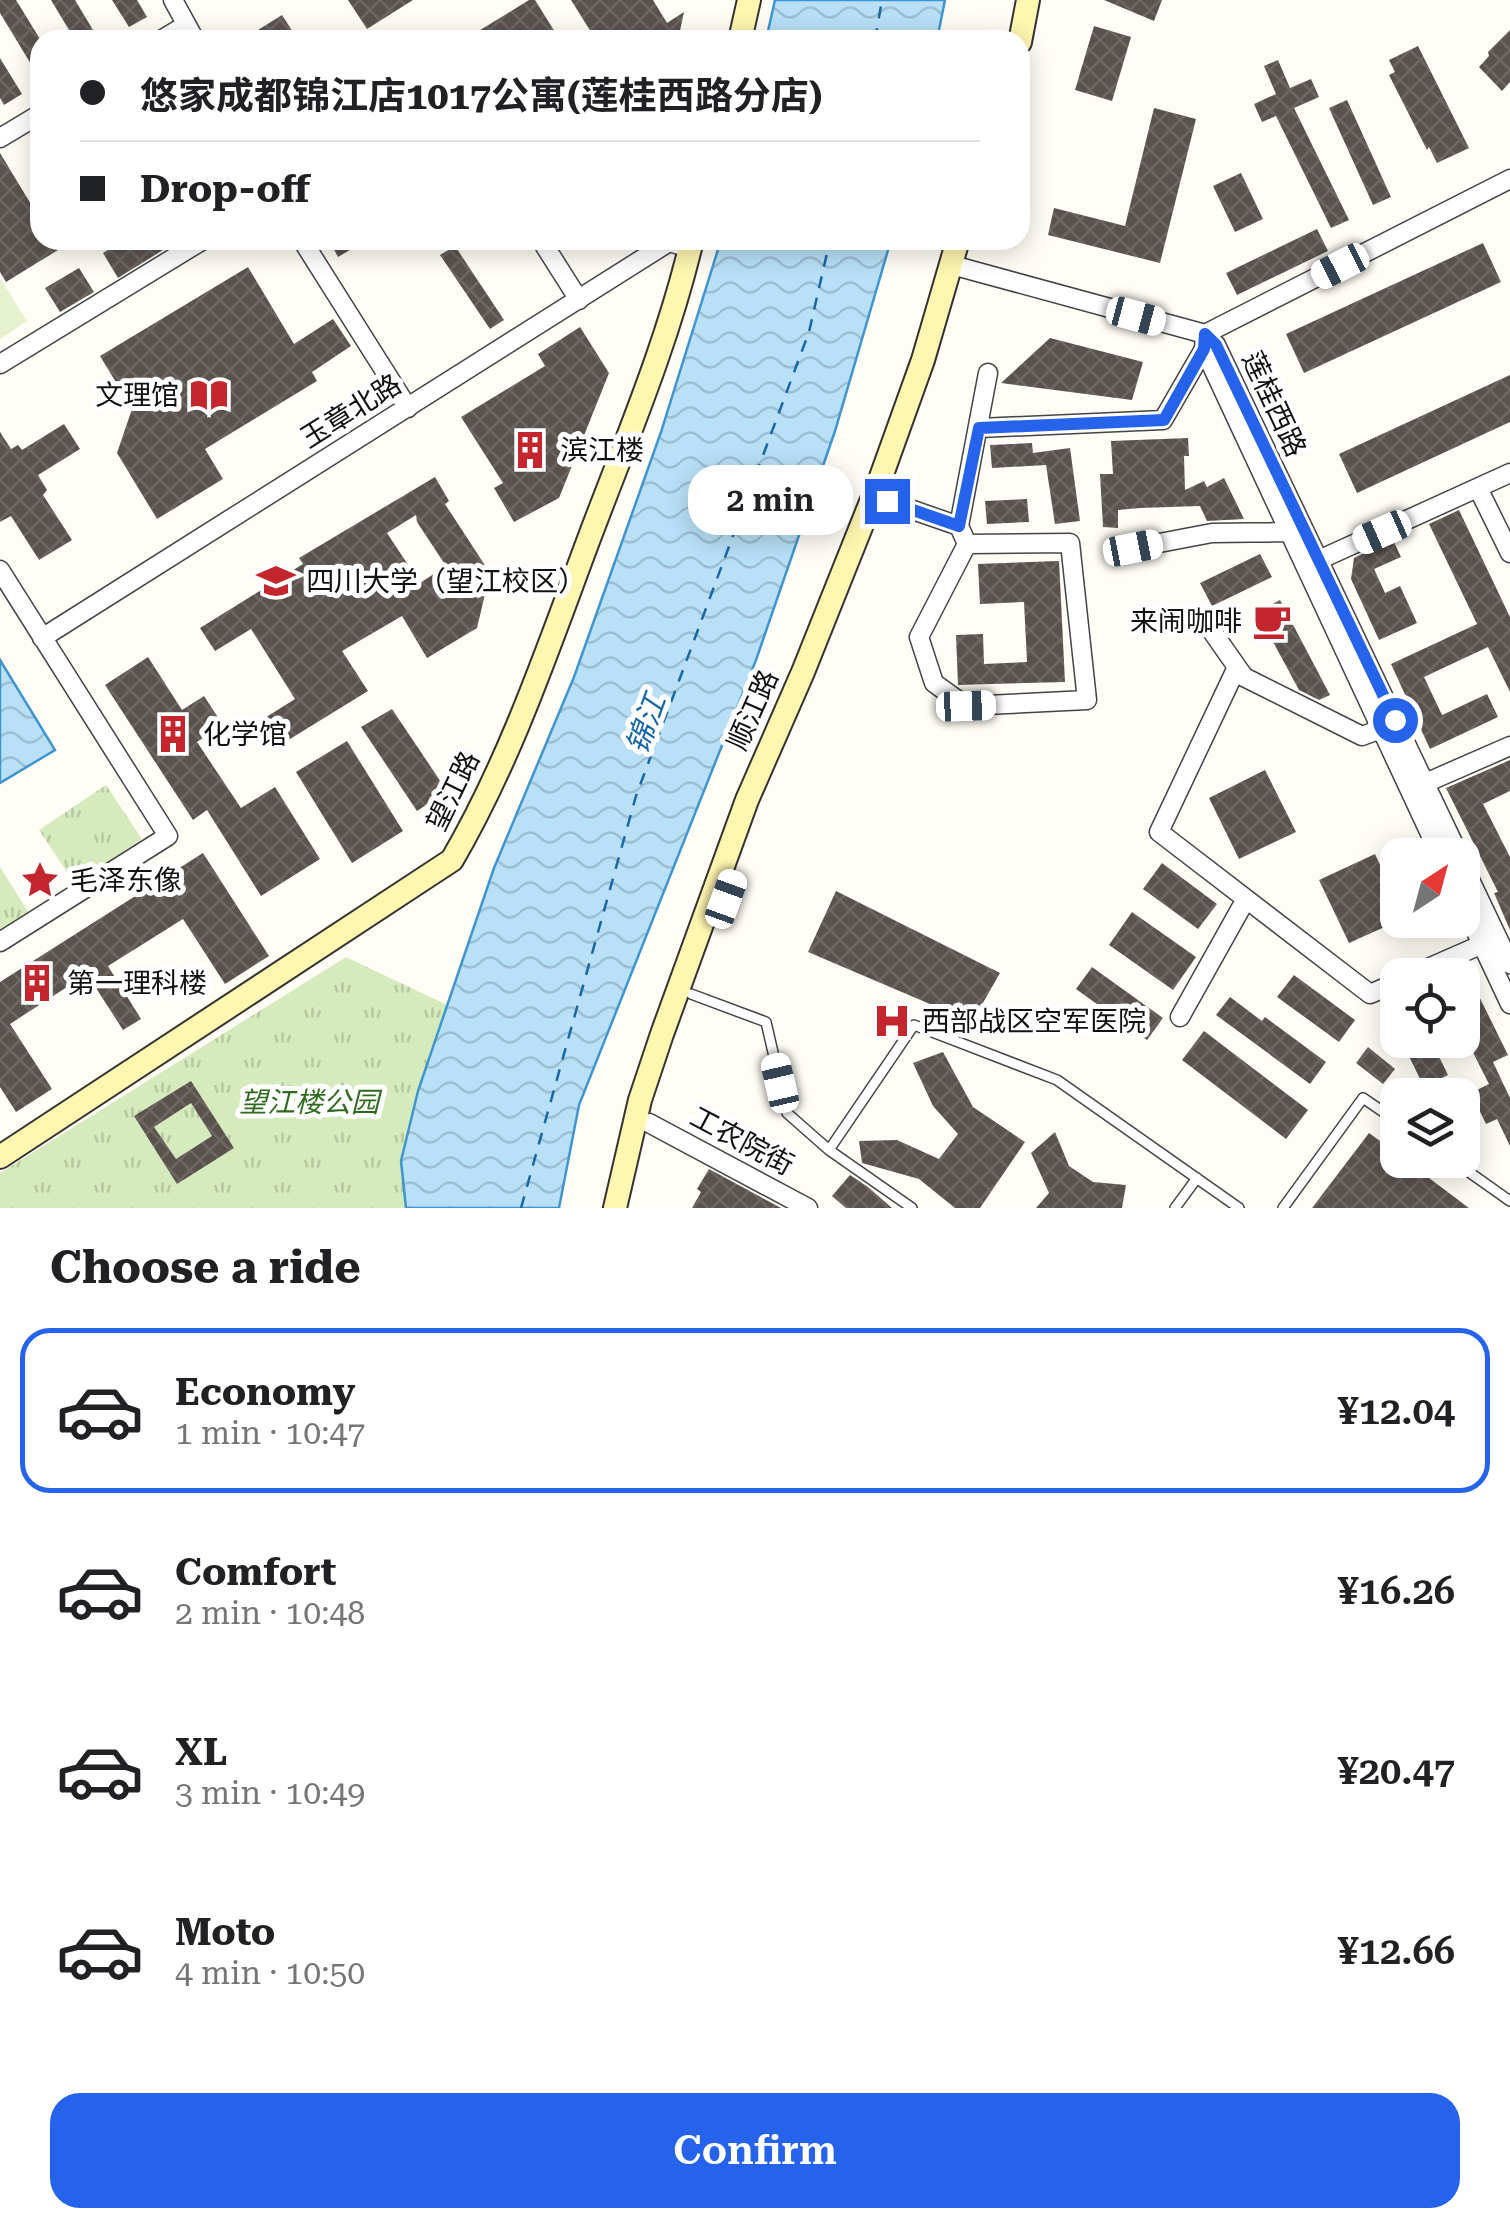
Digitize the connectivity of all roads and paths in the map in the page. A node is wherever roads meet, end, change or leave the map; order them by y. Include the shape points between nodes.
1 (173, 0) edge
2 (749, 0) edge
3 (1014, 0) edge
4 (1028, 0) edge
5 (190, 30) edge
6 (742, 30) edge
7 (1008, 30) edge
8 (1022, 30) edge
9 (30, 120) edge
10 (0, 138) edge
11 (1510, 179) edge
12 (187, 250) edge
13 (308, 250) edge
14 (547, 250) edge
15 (657, 250) edge
16 (690, 250) edge
17 (958, 250) edge
18 (968, 250) edge
19 (959, 267) junction
20 (579, 300) junction
21 (1204, 342) junction
22 (0, 364) edge
23 (988, 373) dead end
24 (408, 408) junction
25 (979, 428) junction
26 (1510, 472) edge
27 (1478, 488) junction
28 (887, 501) junction
29 (959, 526) junction
30 (1289, 532) junction
31 (967, 544) junction
32 (1133, 548) dead end
33 (1510, 553) edge
34 (1312, 564) junction
35 (0, 570) edge
36 (1202, 618) dead end
37 (42, 638) junction
38 (1237, 667) junction
39 (1382, 729) junction
40 (1510, 746) edge
41 (1418, 787) junction
42 (1434, 838) edge
43 (1449, 838) edge
44 (1246, 899) junction
45 (1480, 913) edge
46 (1480, 927) edge
47 (1490, 941) junction
48 (0, 942) edge
49 (1451, 958) edge
50 (1510, 964) edge
51 (1380, 990) edge
52 (692, 994) junction
53 (1510, 1004) edge
54 (1180, 1017) dead end
55 (1380, 1110) edge
56 (650, 1123) junction
57 (829, 1150) junction
58 (0, 1157) edge
59 (1197, 1178) junction
60 (1477, 1178) edge
61 (1510, 1201) edge
62 (615, 1208) edge
63 (631, 1208) edge
64 (808, 1208) edge
65 (912, 1208) edge
66 (1175, 1208) edge
67 (1239, 1208) edge
68 (1283, 1208) edge

1 - 5 street
2 - 6 main road
3 - 7 main road
4 - 8 main road
9 - 10 street
11 - 21 street
12 - 22 street
13 - 24 street
14 - 20 street
15 - 20 street, 玉章北路
16 - 58 main road, 望江路 via 676,309 565,604 482,808 452,860
17 - 19 main road, 顺江路
18 - 19 main road, 顺江路
19 - 21 street
19 - 28 main road, 顺江路
19 - 62 main road, 顺江路 via 747,800 640,1100
20 - 24 street, 玉章北路
21 - 25 street via 1164,420
21 - 30 street, 莲桂西路
21 - 34 street, 莲桂西路 via 1216,345
23 - 25 street
24 - 37 street, 玉章北路
25 - 29 street
26 - 27 street
27 - 33 street
27 - 34 street
28 - 29 street
28 - 52 main road, 顺江路 via 760,805
29 - 31 street
30 - 32 street via 1212,533
30 - 34 street, 莲桂西路
31 - 31 street via 1070,543 1086,700 966,706 934,682 919,637
34 - 39 street, 莲桂西路
34 - 41 street, 莲桂西路
35 - 37 street
36 - 38 street
37 - 48 street via 168,836
38 - 39 street via 1244,677 1362,736
38 - 44 street via 1159,832
39 - 41 street, 莲桂西路
40 - 41 street
41 - 42 street, 莲桂西路
41 - 43 street, 莲桂西路
44 - 51 street via 1370,994
44 - 54 street
45 - 47 street
46 - 47 street
47 - 49 street
47 - 50 street
47 - 53 street
52 - 56 main road, 顺江路
52 - 57 lane via 766,1022 787,1114
55 - 68 lane via 1363,1098
56 - 63 main road, 顺江路
56 - 64 street, 工农院街
57 - 59 lane via 914,1025 1057,1080
57 - 65 lane
59 - 66 lane
59 - 67 lane
60 - 61 lane

